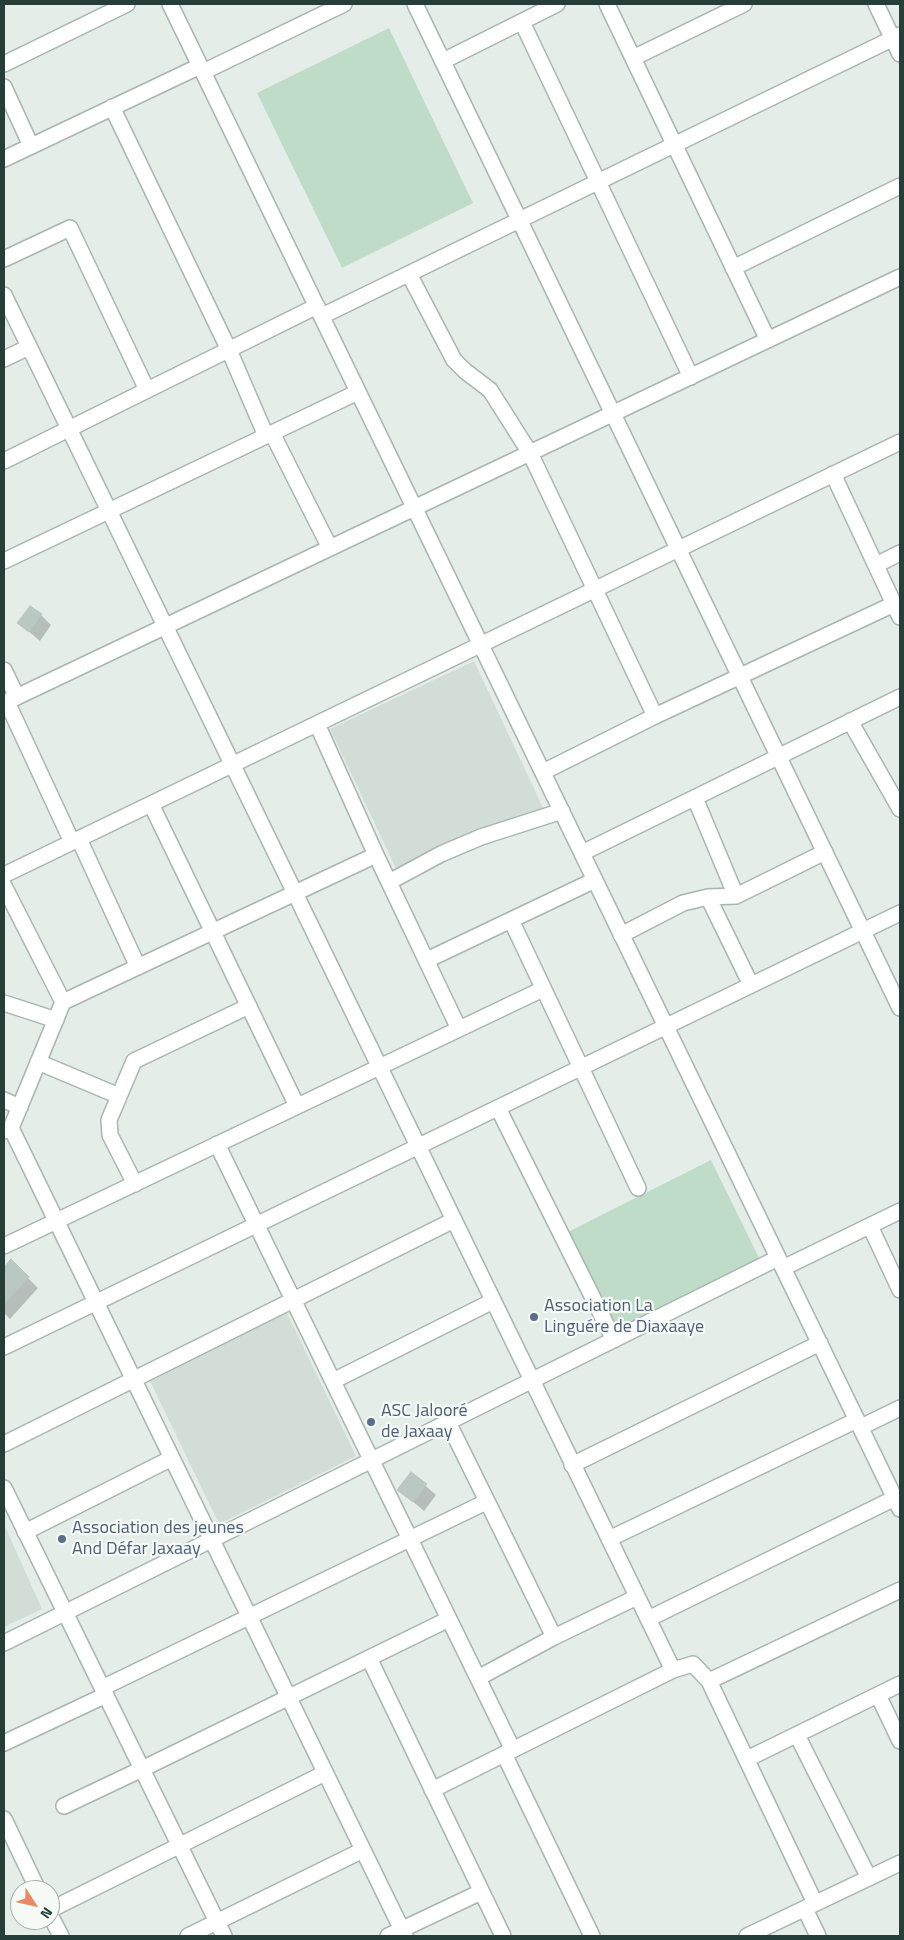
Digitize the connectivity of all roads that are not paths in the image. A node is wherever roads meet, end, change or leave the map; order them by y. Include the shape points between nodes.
1 (127, 4) edge
2 (170, 4) edge
3 (344, 4) edge
4 (415, 4) edge
5 (558, 4) edge
6 (607, 4) edge
7 (744, 4) edge
8 (876, 4) edge
9 (522, 22) junction
10 (897, 37) edge
11 (900, 54) edge
12 (633, 58) junction
13 (443, 61) junction
14 (4, 64) edge
15 (202, 69) junction
16 (4, 87) edge
17 (112, 107) junction
18 (674, 145) junction
19 (31, 146) junction
20 (4, 159) edge
21 (598, 182) junction
22 (900, 186) edge
23 (520, 220) junction
24 (4, 259) edge
25 (733, 268) junction
26 (409, 274) junction
27 (900, 277) edge
28 (4, 295) edge
29 (319, 311) junction
30 (768, 340) junction
31 (29, 347) junction
32 (229, 350) junction
33 (4, 359) edge
34 (691, 377) junction
35 (148, 390) junction
36 (358, 392) junction
37 (613, 414) junction
38 (69, 428) junction
39 (269, 434) junction
40 (900, 442) edge
41 (530, 453) junction
42 (4, 461) edge
43 (833, 474) junction
44 (415, 508) junction
45 (109, 511) junction
46 (330, 548) junction
47 (678, 549) junction
48 (900, 553) edge
49 (4, 561) edge
50 (876, 565) junction
51 (595, 589) junction
52 (897, 610) edge
53 (165, 627) junction
54 (481, 644) junction
55 (4, 670) edge
56 (741, 677) junction
57 (900, 696) edge
58 (9, 701) edge
59 (655, 716) junction
60 (850, 722) junction
61 (317, 724) junction
62 (779, 756) junction
63 (232, 764) junction
64 (543, 772) junction
65 (694, 798) junction
66 (151, 804) junction
67 (900, 809) edge
68 (562, 811) junction
69 (76, 840) junction
70 (825, 852) junction
71 (582, 853) junction
72 (376, 855) junction
73 (4, 875) edge
74 (595, 880) junction
75 (389, 882) junction
76 (4, 886) edge
77 (295, 893) junction
78 (736, 896) junction
79 (708, 897) junction
80 (900, 913) edge
81 (510, 920) junction
82 (863, 931) junction
83 (212, 932) junction
84 (621, 935) junction
85 (427, 960) junction
86 (138, 967) junction
87 (751, 985) junction
88 (543, 989) junction
89 (63, 1002) junction
90 (4, 1003) edge
91 (248, 1006) junction
92 (900, 1008) edge
93 (56, 1020) junction
94 (666, 1026) junction
95 (459, 1029) junction
96 (38, 1062) junction
97 (379, 1067) junction
98 (580, 1068) junction
99 (119, 1096) junction
100 (4, 1100) edge
101 (297, 1106) junction
102 (20, 1107) junction
103 (498, 1108) junction
104 (7, 1130) edge
105 (218, 1144) junction
106 (418, 1146) junction
107 (135, 1184) junction
108 (638, 1188) dead end
109 (900, 1212) edge
110 (454, 1220) junction
111 (56, 1221) junction
112 (257, 1224) junction
113 (870, 1226) junction
114 (4, 1246) edge
115 (781, 1263) junction
116 (900, 1290) edge
117 (293, 1300) junction
118 (493, 1301) junction
119 (96, 1302) junction
120 (614, 1340) junction
121 (820, 1343) junction
122 (4, 1347) edge
123 (133, 1380) junction
124 (333, 1381) junction
125 (532, 1381) junction
126 (900, 1408) edge
127 (448, 1422) junction
128 (859, 1423) junction
129 (4, 1444) edge
130 (172, 1458) junction
131 (372, 1460) junction
132 (572, 1464) junction
133 (4, 1488) edge
134 (486, 1502) junction
135 (898, 1504) edge
136 (25, 1532) junction
137 (609, 1539) junction
138 (211, 1540) junction
139 (410, 1540) junction
140 (900, 1590) edge
141 (637, 1598) junction
142 (65, 1612) junction
143 (250, 1618) junction
144 (449, 1619) junction
145 (648, 1619) junction
146 (554, 1637) junction
147 (4, 1643) edge
148 (369, 1658) junction
149 (672, 1670) junction
150 (478, 1678) junction
151 (709, 1681) junction
152 (900, 1684) edge
153 (104, 1692) junction
154 (878, 1696) junction
155 (288, 1698) junction
156 (797, 1735) junction
157 (900, 1741) edge
158 (4, 1743) edge
159 (508, 1752) junction
160 (747, 1759) junction
161 (142, 1769) junction
162 (325, 1773) junction
163 (432, 1790) junction
164 (64, 1806) dead end
165 (4, 1819) edge
166 (180, 1845) junction
167 (363, 1850) junction
168 (900, 1863) edge
169 (869, 1878) junction
170 (33, 1880) edge
171 (481, 1892) junction
172 (60, 1905) edge
173 (810, 1906) junction
174 (221, 1929) edge
175 (398, 1934) edge
176 (188, 1936) edge
177 (503, 1936) edge
178 (592, 1936) edge
179 (746, 1936) edge
180 (818, 1936) edge

1 - 14 street
2 - 15 street
3 - 15 street
4 - 13 street
5 - 9 street
6 - 12 street
7 - 12 street
8 - 10 street
9 - 13 street
9 - 21 street
10 - 11 street
10 - 18 street
12 - 18 street
13 - 23 street
15 - 17 street
15 - 29 street
16 - 19 street
17 - 19 street
17 - 32 street
18 - 21 street
18 - 25 street
19 - 20 street
21 - 23 street
21 - 34 street
22 - 25 street
23 - 26 street
23 - 37 street
24 - 35 street via 70,228
25 - 30 street
26 - 29 street
26 - 41 street via 454,360 490,390
27 - 30 street
28 - 31 street
29 - 32 street
29 - 36 street
30 - 34 street
31 - 33 street
31 - 38 street
32 - 35 street
32 - 39 street
34 - 37 street
35 - 38 street
36 - 39 street
36 - 44 street
37 - 41 street
37 - 47 street
38 - 42 street
38 - 45 street
39 - 45 street
39 - 46 street
40 - 43 street
41 - 44 street
41 - 51 street
43 - 47 street
43 - 50 street
44 - 46 street
44 - 54 street
45 - 49 street
45 - 53 street
46 - 53 street
47 - 51 street
47 - 56 street
48 - 50 street
50 - 52 street
51 - 54 street
51 - 59 street
52 - 56 street
53 - 58 street
53 - 63 street
54 - 61 street
54 - 64 street
55 - 58 street
56 - 59 street
56 - 62 street
57 - 60 street
58 - 69 street
59 - 64 street
60 - 62 street
60 - 67 street
61 - 63 street
61 - 72 street
62 - 65 street
62 - 70 street
63 - 66 street
63 - 77 street
64 - 68 street
65 - 71 street
65 - 78 street
66 - 69 street
66 - 83 street
68 - 71 street
68 - 75 street via 440,854
69 - 73 street
69 - 86 street
70 - 78 street
70 - 82 street
71 - 74 street
72 - 75 street
72 - 77 street
74 - 81 street
74 - 84 street
75 - 85 street
76 - 89 street
77 - 83 street
77 - 97 street
78 - 79 street
79 - 84 street via 682,903
79 - 87 street
80 - 82 street
81 - 85 street
81 - 88 street
82 - 87 street
82 - 92 street
83 - 86 street
83 - 91 street
84 - 94 street
85 - 95 street
86 - 89 street
87 - 94 street
88 - 95 street
88 - 98 street
89 - 93 street
90 - 93 street
91 - 99 street via 134,1060
91 - 101 street
93 - 96 street
94 - 98 street
94 - 115 street
95 - 97 street
96 - 99 street
96 - 102 street
97 - 101 street
97 - 106 street
98 - 103 street
98 - 108 street
99 - 107 street via 109,1120 110,1135
100 - 102 street
101 - 105 street
102 - 104 street
103 - 106 street
103 - 120 street
104 - 111 street
105 - 107 street
105 - 112 street
106 - 110 street
106 - 112 street
107 - 111 street
109 - 113 street
110 - 117 street
110 - 118 street
111 - 114 street
111 - 119 street
112 - 117 street
112 - 119 street
113 - 115 street
113 - 116 street
115 - 120 street
115 - 121 street
117 - 123 street
117 - 124 street
118 - 124 street
118 - 125 street
119 - 122 street
119 - 123 street
120 - 125 street
121 - 128 street
121 - 132 street
123 - 129 street
123 - 130 street
124 - 131 street
125 - 127 street
125 - 132 street
126 - 128 street
127 - 131 street
127 - 134 street
128 - 135 street
128 - 137 street
130 - 136 street
130 - 138 street
131 - 138 street
131 - 139 street
132 - 137 street
133 - 136 street
134 - 139 street
134 - 146 street
135 - 145 street
136 - 142 street
137 - 141 street
138 - 142 street
138 - 143 street
139 - 143 street
139 - 144 street
140 - 151 street
141 - 145 street
141 - 146 street
142 - 147 street
142 - 153 street
143 - 153 street
143 - 155 street
144 - 148 street
144 - 150 street
145 - 149 street
146 - 150 street
148 - 155 street
148 - 163 street
149 - 151 street via 693,1664
149 - 159 street
150 - 159 street
151 - 160 street
152 - 154 street
153 - 158 street
153 - 161 street
154 - 156 street
154 - 157 street
155 - 161 street
155 - 162 street
156 - 160 street
156 - 169 street
159 - 163 street
159 - 178 street
160 - 173 street
161 - 164 street
161 - 166 street
162 - 166 street
162 - 167 street
163 - 171 street
165 - 170 street
166 - 172 street
166 - 174 street
167 - 174 street
167 - 175 street
168 - 169 street
169 - 173 street
171 - 175 street
171 - 177 street
173 - 179 street
173 - 180 street
174 - 176 street

